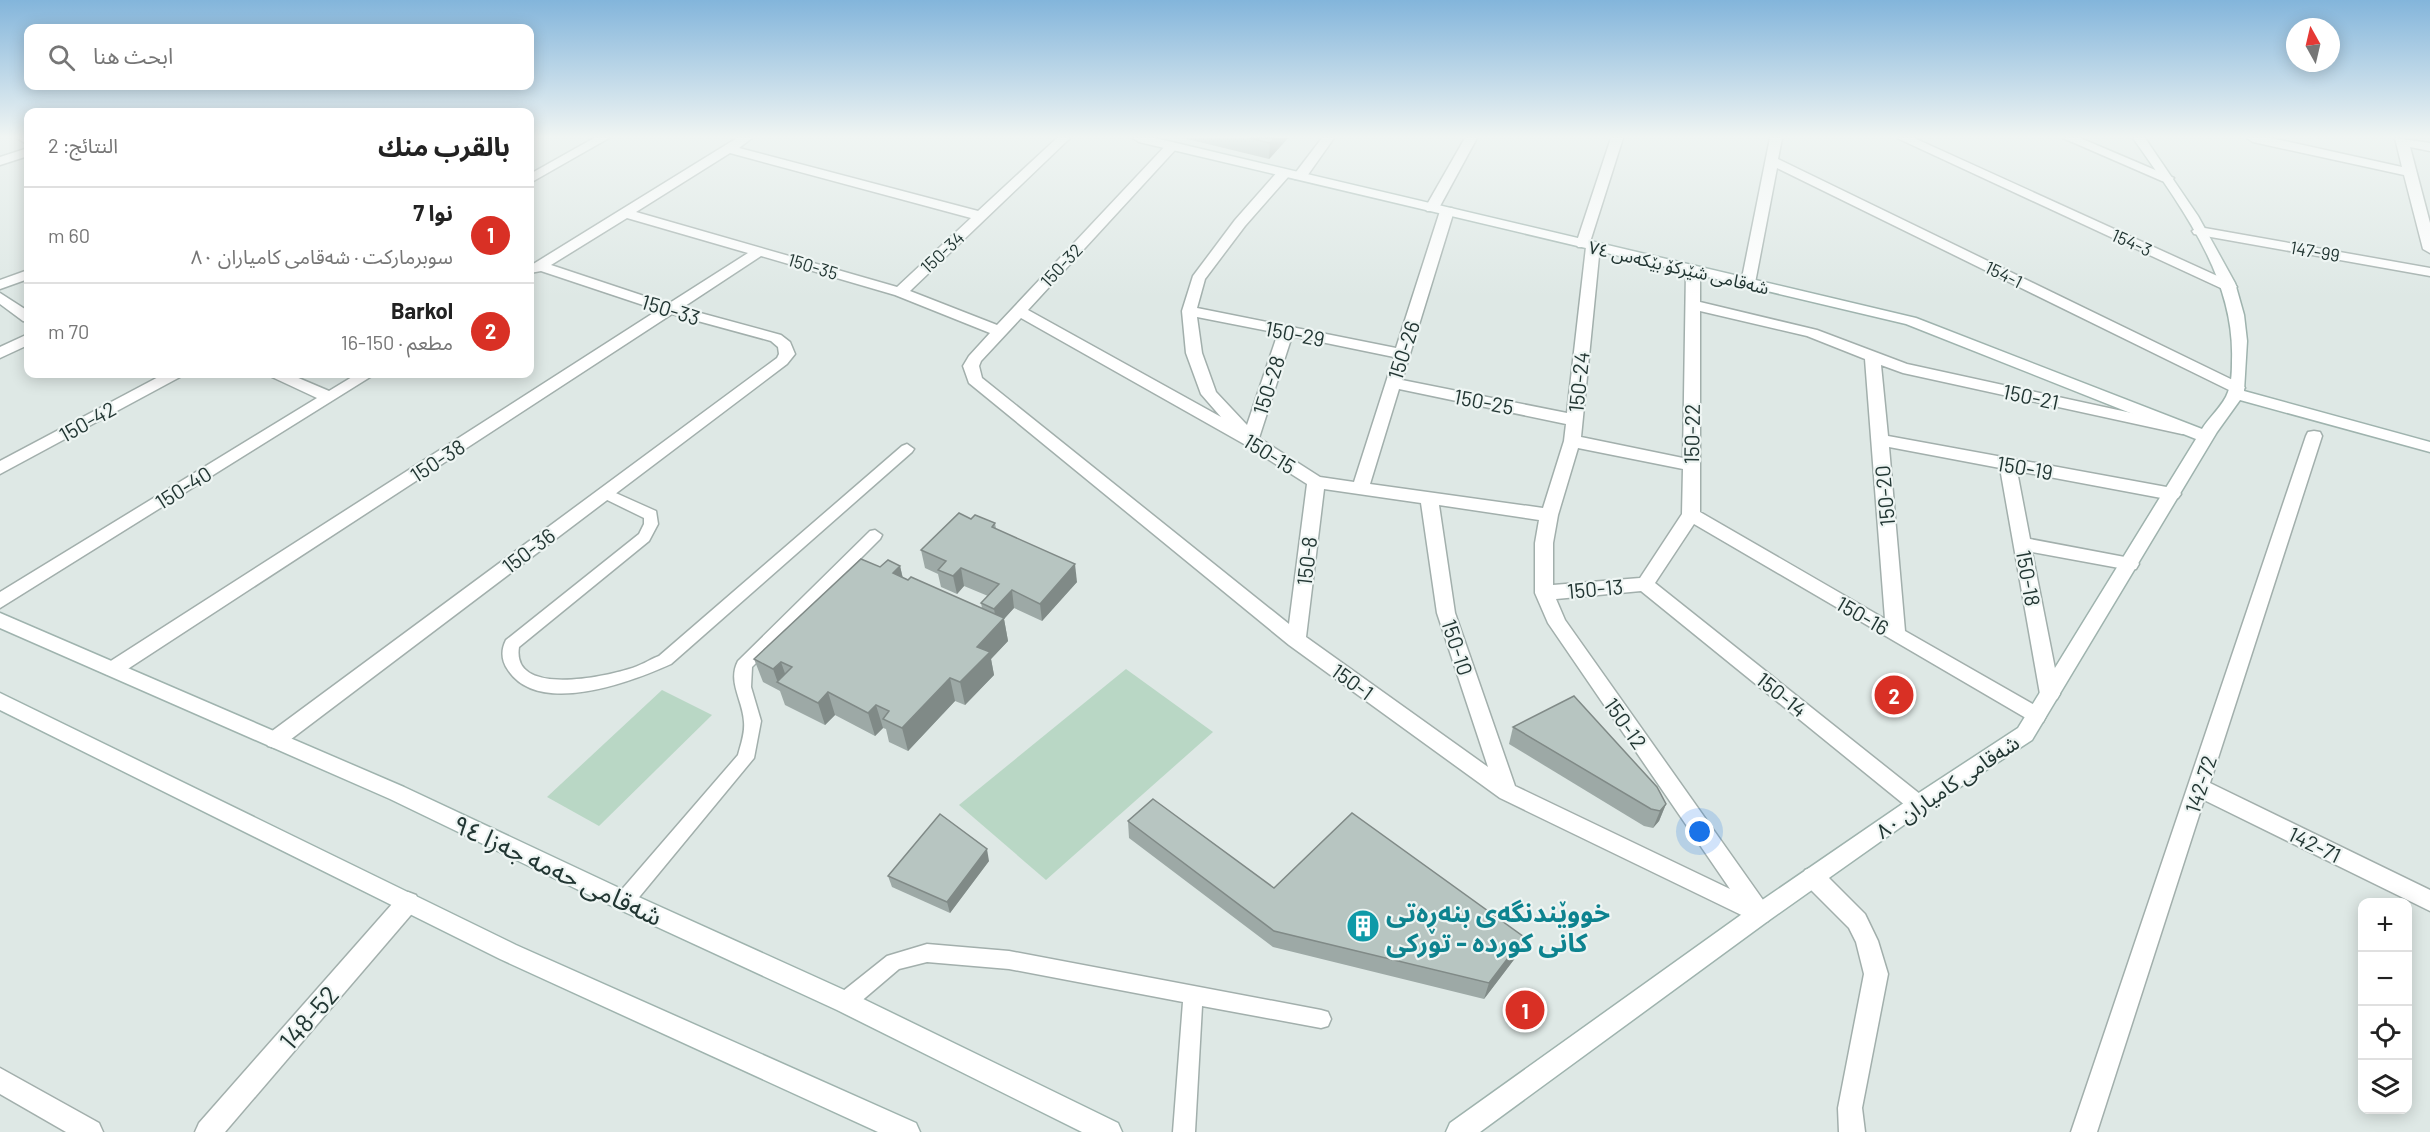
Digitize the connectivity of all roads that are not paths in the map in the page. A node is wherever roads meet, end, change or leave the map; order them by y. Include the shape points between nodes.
1 (661, 191) edge
2 (886, 191) edge
3 (1007, 191) edge
4 (1122, 191) edge
5 (1268, 191) edge
6 (1361, 191) edge
7 (1448, 191) edge
8 (1603, 191) edge
9 (1765, 191) edge
10 (1833, 191) edge
11 (2019, 191) edge
12 (2175, 191) edge
13 (2414, 191) edge
14 (1440, 210) junction
15 (625, 213) junction
16 (980, 216) junction
17 (2199, 231) junction
18 (1588, 245) junction
19 (2430, 249) edge
20 (760, 251) junction
21 (535, 269) edge
22 (1693, 270) junction
23 (2430, 272) edge
24 (24, 276) edge
25 (1748, 283) junction
26 (0, 285) edge
27 (2230, 287) junction
28 (900, 292) junction
29 (0, 297) edge
30 (1693, 305) junction
31 (669, 309) junction
32 (1018, 310) junction
33 (1189, 311) junction
34 (24, 315) edge
35 (998, 331) junction
36 (1286, 331) junction
37 (24, 341) edge
38 (0, 353) edge
39 (1402, 354) junction
40 (1873, 357) junction
41 (782, 361) joint
42 (159, 378) edge
43 (286, 378) edge
44 (360, 378) edge
45 (1393, 383) junction
46 (985, 388) joint
47 (2236, 391) junction
48 (329, 397) junction
49 (1574, 420) junction
50 (2198, 434) junction
51 (2314, 436) dead end
52 (1250, 440) junction
53 (1879, 440) junction
54 (1572, 441) junction
55 (2430, 447) edge
56 (907, 449) dead end
57 (2007, 463) junction
58 (1691, 465) junction
59 (0, 468) edge
60 (1316, 482) junction
61 (1360, 488) junction
62 (604, 493) junction
63 (2172, 494) junction
64 (1429, 497) junction
65 (1548, 515) junction
66 (1691, 515) junction
67 (875, 535) dead end
68 (2023, 544) junction
69 (2130, 564) junction
70 (1645, 584) junction
71 (1544, 593) junction
72 (0, 601) edge
73 (0, 620) edge
74 (1896, 634) junction
75 (1296, 640) junction
76 (113, 669) junction
77 (2050, 694) junction
78 (2, 705) edge
79 (2036, 716) junction
80 (275, 740) junction
81 (2199, 788) junction
82 (1507, 792) junction
83 (1918, 804) junction
84 (1813, 877) junction
85 (624, 901) junction
86 (2430, 901) edge
87 (408, 902) junction
88 (1760, 914) junction
89 (1193, 994) junction
90 (845, 1002) junction
91 (1321, 1019) dead end
92 (0, 1080) edge
93 (90, 1132) edge
94 (208, 1132) edge
95 (907, 1132) edge
96 (1109, 1132) edge
97 (1184, 1132) edge
98 (1459, 1132) edge
99 (1852, 1132) edge
100 (2084, 1132) edge

1 - 15 street
2 - 16 street
3 - 16 street, 150-34
4 - 32 street, 150-32
5 - 33 street via 1198,279
6 - 14 street, شەقامی شێرکۆ بێکەس ٧٤
7 - 14 street, 150-26
8 - 18 street, 150-24
9 - 25 street
10 - 47 street, 154-1
11 - 27 street, 154-3
12 - 17 street, شەقامی کامیاران ٨٠
13 - 19 street
14 - 18 street, شەقامی شێرکۆ بێکەس ٧٤
14 - 39 street, 150-26
15 - 20 street, 150-35
15 - 21 street
16 - 28 street, 150-34
17 - 23 street, 147-99
17 - 27 street, شەقامی کامیاران ٨٠
18 - 22 street, شەقامی شێرکۆ بێکەس ٧٤
18 - 49 street, 150-24
20 - 28 street, 150-35
20 - 31 street, 150-38
21 - 31 street, 150-33
22 - 25 street, شەقامی شێرکۆ بێکەس ٧٤
22 - 30 street, 150-22
24 - 26 street
25 - 50 street, شەقامی شێرکۆ بێکەس ٧٤ via 1911,321
27 - 47 street, شەقامی کامیاران ٨٠ via 2239,328
28 - 35 street, 150-35
29 - 34 street
30 - 40 street, 150-21 via 1812,333
30 - 58 street, 150-22
31 - 41 street, 150-33 via 776,338 788,349
31 - 76 street, 150-38
32 - 35 street, 150-32
32 - 52 street, 150-15
33 - 36 street, 150-29
33 - 52 street via 1194,353 1209,394
35 - 46 street, 150-32 via 974,358 972,366 975,380
36 - 39 street, 150-29
36 - 52 street, 150-28
37 - 38 street
39 - 45 street, 150-26
40 - 50 street, 150-21 via 1903,368
40 - 53 street, 150-20
41 - 62 street, 150-36
42 - 59 street, 150-42
43 - 48 street
44 - 48 street, 150-40
45 - 49 street, 150-25
45 - 61 street, 150-26
46 - 75 street, 150-1
47 - 50 street, شەقامی کامیاران ٨٠
47 - 55 street
48 - 72 street, 150-40
49 - 54 street, 150-24
50 - 63 street, شەقامی کامیاران ٨٠
51 - 81 street, 142-72
52 - 60 street, 150-15
53 - 57 street, 150-19
53 - 74 street, 150-20
54 - 58 street
54 - 65 street, 150-24
56 - 62 lane via 665,660 629,676 588,685 540,684 518,674 510,661 512,644 644,537 651,524 651,515
57 - 63 street, 150-19
57 - 68 street, 150-18
58 - 66 street, 150-22
60 - 61 street, 150-15
60 - 75 street, 150-8
61 - 64 street, 150-15
62 - 80 street, 150-36
63 - 69 street, شەقامی کامیاران ٨٠
64 - 65 street, 150-15
64 - 82 street, 150-10 via 1446,613
65 - 71 street, 150-12
66 - 70 street
66 - 74 street, 150-16
67 - 85 lane via 744,666 740,687 752,717 745,758
68 - 69 street
68 - 77 street, 150-18
69 - 77 street, شەقامی کامیاران ٨٠
70 - 71 street, 150-13
70 - 83 street, 150-14
71 - 88 street, 150-12 via 1557,623
73 - 76 street, شەقامی حەمە جەزا ٩٤
74 - 79 street, 150-16
75 - 82 street, 150-1
76 - 80 street, شەقامی حەمە جەزا ٩٤
77 - 79 street, شەقامی کامیاران ٨٠
78 - 87 street
79 - 83 street, شەقامی کامیاران ٨٠ via 2025,734
80 - 85 street, شەقامی حەمە جەزا ٩٤
81 - 86 street, 142-71
81 - 100 street, 142-72
82 - 88 street, 150-1
83 - 84 street, شەقامی کامیاران ٨٠
84 - 88 street, شەقامی کامیاران ٨٠
84 - 99 street via 1857,921 1876,974 1850,1108
85 - 90 street, شەقامی حەمە جەزا ٩٤
87 - 94 street, 148-52
87 - 95 street via 508,952
88 - 98 street, شەقامی کامیاران ٨٠
89 - 90 lane via 1009,960 927,953 894,962
89 - 91 lane
89 - 97 lane
90 - 96 street, شەقامی حەمە جەزا ٩٤
92 - 93 street

